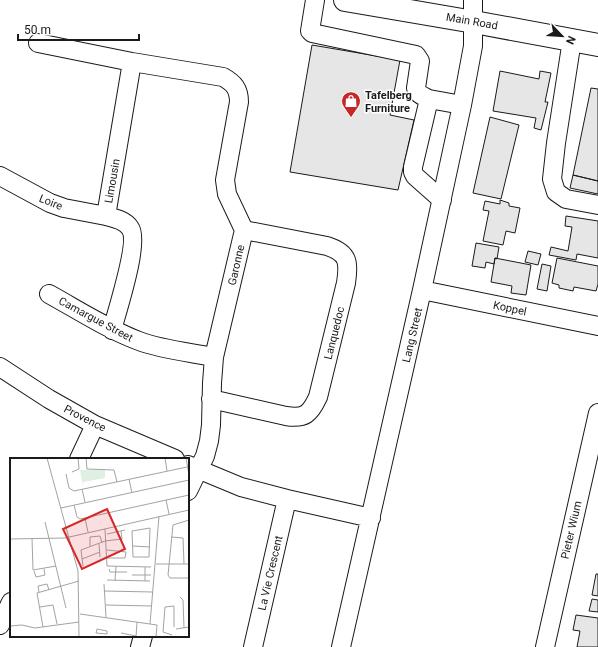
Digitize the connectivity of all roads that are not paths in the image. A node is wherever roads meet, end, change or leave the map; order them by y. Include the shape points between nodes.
1 (315, 0) edge
2 (345, 0) edge
3 (473, 0) edge
4 (474, 22) junction
5 (572, 40) junction
6 (38, 43) dead end
7 (598, 45) edge
8 (132, 62) junction
9 (430, 99) junction
10 (462, 105) junction
11 (0, 176) edge
12 (442, 200) junction
13 (598, 205) edge
14 (106, 216) junction
15 (244, 230) junction
16 (422, 290) junction
17 (49, 294) dead end
18 (598, 326) edge
19 (112, 330) junction
20 (214, 356) junction
21 (1, 370) edge
22 (211, 399) junction
23 (598, 413) edge
24 (95, 425) junction
25 (79, 458) edge
26 (173, 458) edge
27 (193, 467) edge
28 (189, 486) edge
29 (287, 499) junction
30 (370, 518) junction
31 (10, 604) edge
32 (0, 625) edge
33 (142, 637) edge
34 (140, 647) edge
35 (253, 647) edge
36 (341, 647) edge
37 (545, 647) edge

1 - 9 street via 310,31 312,34 416,55 420,61 417,92
2 - 4 main road, Main Road
3 - 4 street, Lang Street
4 - 5 main road, Main Road
4 - 10 street, Lang Street via 473,46
5 - 7 main road, Main Road
5 - 13 street via 552,179 556,192 566,199
6 - 8 street, Garonne
8 - 14 street, Limousin
8 - 15 street, Garonne via 223,78 236,87 239,102 225,180 227,194
9 - 10 street
9 - 12 street via 413,172 418,180
10 - 12 street, Lang Street
11 - 14 street, Loire via 50,203
12 - 16 street, Lang Street
14 - 19 street, Limousin via 126,223 134,235 132,253
15 - 20 street, Garonne
15 - 22 street, Lanquedoc via 338,250 345,257 348,267 346,283 318,397 306,415 297,418
16 - 18 street, Koppel
16 - 30 street, Lang Street
17 - 19 street, Camargue Street
19 - 20 street, Camargue Street via 165,348
20 - 22 street, Garonne
21 - 24 street, Provence
22 - 27 street, Garonne via 209,441
23 - 37 street, Pieter Wium
24 - 25 street
24 - 26 street, Provence
27 - 28 street
27 - 29 street via 241,487
29 - 30 street
29 - 35 street, La Vie Crescent
30 - 36 street, Lang Street
31 - 32 street
33 - 34 street

